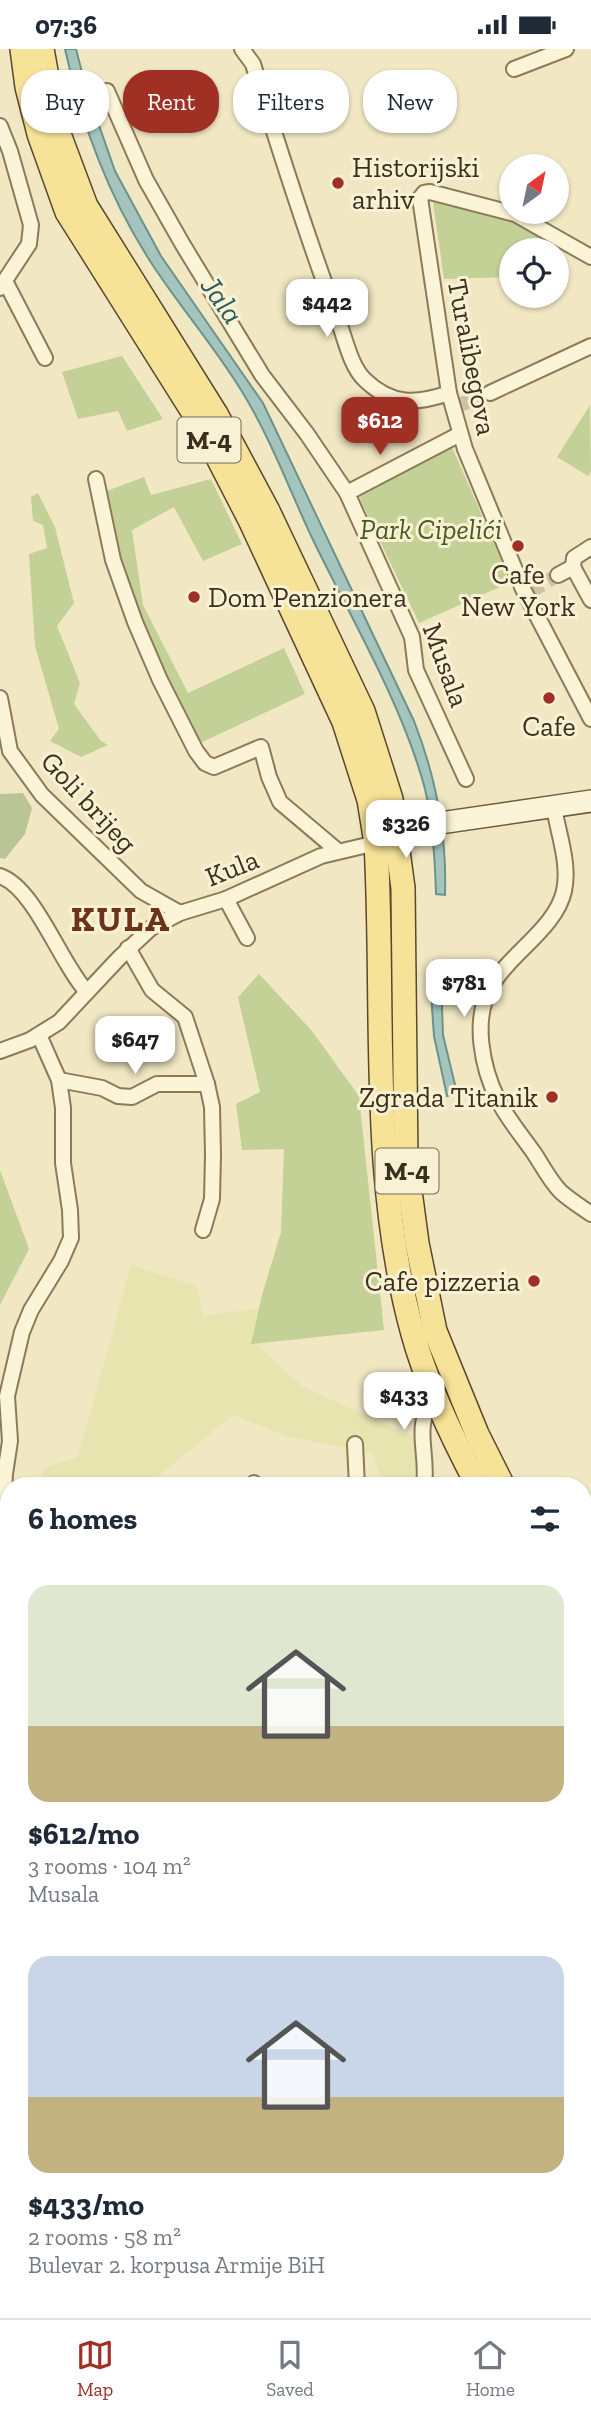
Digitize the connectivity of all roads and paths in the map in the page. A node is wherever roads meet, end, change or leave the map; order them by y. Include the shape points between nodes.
1 (22, 49) edge
2 (42, 49) edge
3 (242, 49) edge
4 (566, 49) edge
5 (514, 69) dead end
6 (109, 96) edge
7 (0, 126) edge
8 (591, 257) edge
9 (3, 285) edge
10 (591, 345) edge
11 (45, 358) dead end
12 (449, 393) junction
13 (490, 393) tunnel mouth
14 (460, 434) junction
15 (96, 479) dead end
16 (347, 493) junction
17 (591, 547) edge
18 (573, 567) junction
19 (558, 575) tunnel mouth
20 (591, 600) edge
21 (0, 698) edge
22 (591, 719) edge
23 (466, 779) dead end
24 (591, 801) edge
25 (591, 811) edge
26 (554, 812) junction
27 (381, 838) junction
28 (338, 851) junction
29 (0, 876) edge
30 (226, 899) junction
31 (180, 913) junction
32 (247, 938) dead end
33 (128, 948) junction
34 (87, 992) junction
35 (39, 1035) junction
36 (0, 1051) edge
37 (59, 1080) junction
38 (207, 1084) junction
39 (591, 1214) edge
40 (203, 1230) dead end
41 (436, 1397) junction
42 (355, 1444) dead end
43 (5, 1477) edge
44 (357, 1477) edge
45 (423, 1477) edge
46 (473, 1477) edge
47 (498, 1477) edge

1 - 27 main road, M-4 via 39,134 67,212 200,423 250,520 344,722
2 - 27 main road, M-4 via 56,126 86,206 216,414 268,511 363,711 391,799
3 - 12 street via 253,64 321,275 358,370 373,387 406,402
4 - 5 street
6 - 16 street, Musala via 146,180 183,245 262,375
7 - 9 street via 31,225 29,244
8 - 12 street, Turalibegova via 506,211 430,192 422,194 419,202
9 - 11 street
10 - 13 street
12 - 14 street, Turalibegova
14 - 16 street
14 - 22 street, Turalibegova via 528,593
15 - 28 street via 113,560 131,612 196,751 214,767 261,747 280,801
16 - 23 street, Musala via 412,637 416,670
17 - 18 street via 574,558
18 - 19 street
18 - 20 street
21 - 31 street, Goli brijeg via 10,751 42,795 141,891
24 - 26 main road
25 - 26 main road
26 - 27 main road
26 - 39 street via 564,890 552,916 491,987 484,1001 481,1042 498,1100 556,1186
27 - 28 street, Kula
27 - 41 main road, M-4 via 381,1081 386,1173 394,1251 411,1324
27 - 47 main road, M-4 via 403,888 406,1161 417,1243 435,1331
28 - 30 street, Kula
29 - 34 street via 10,879 33,905
30 - 31 street, Kula
30 - 32 street
31 - 33 street, Kula via 151,928
33 - 34 street, Kula
33 - 38 street via 152,990 186,1017
34 - 35 street, Kula via 59,1022
35 - 36 street, Kula
35 - 37 street
37 - 38 street via 132,1097 157,1084
37 - 43 street via 71,1238 22,1332 7,1396 10,1441
38 - 40 street via 214,1156 212,1199
41 - 45 street via 426,1408 421,1434
41 - 46 main road, M-4
42 - 44 street

